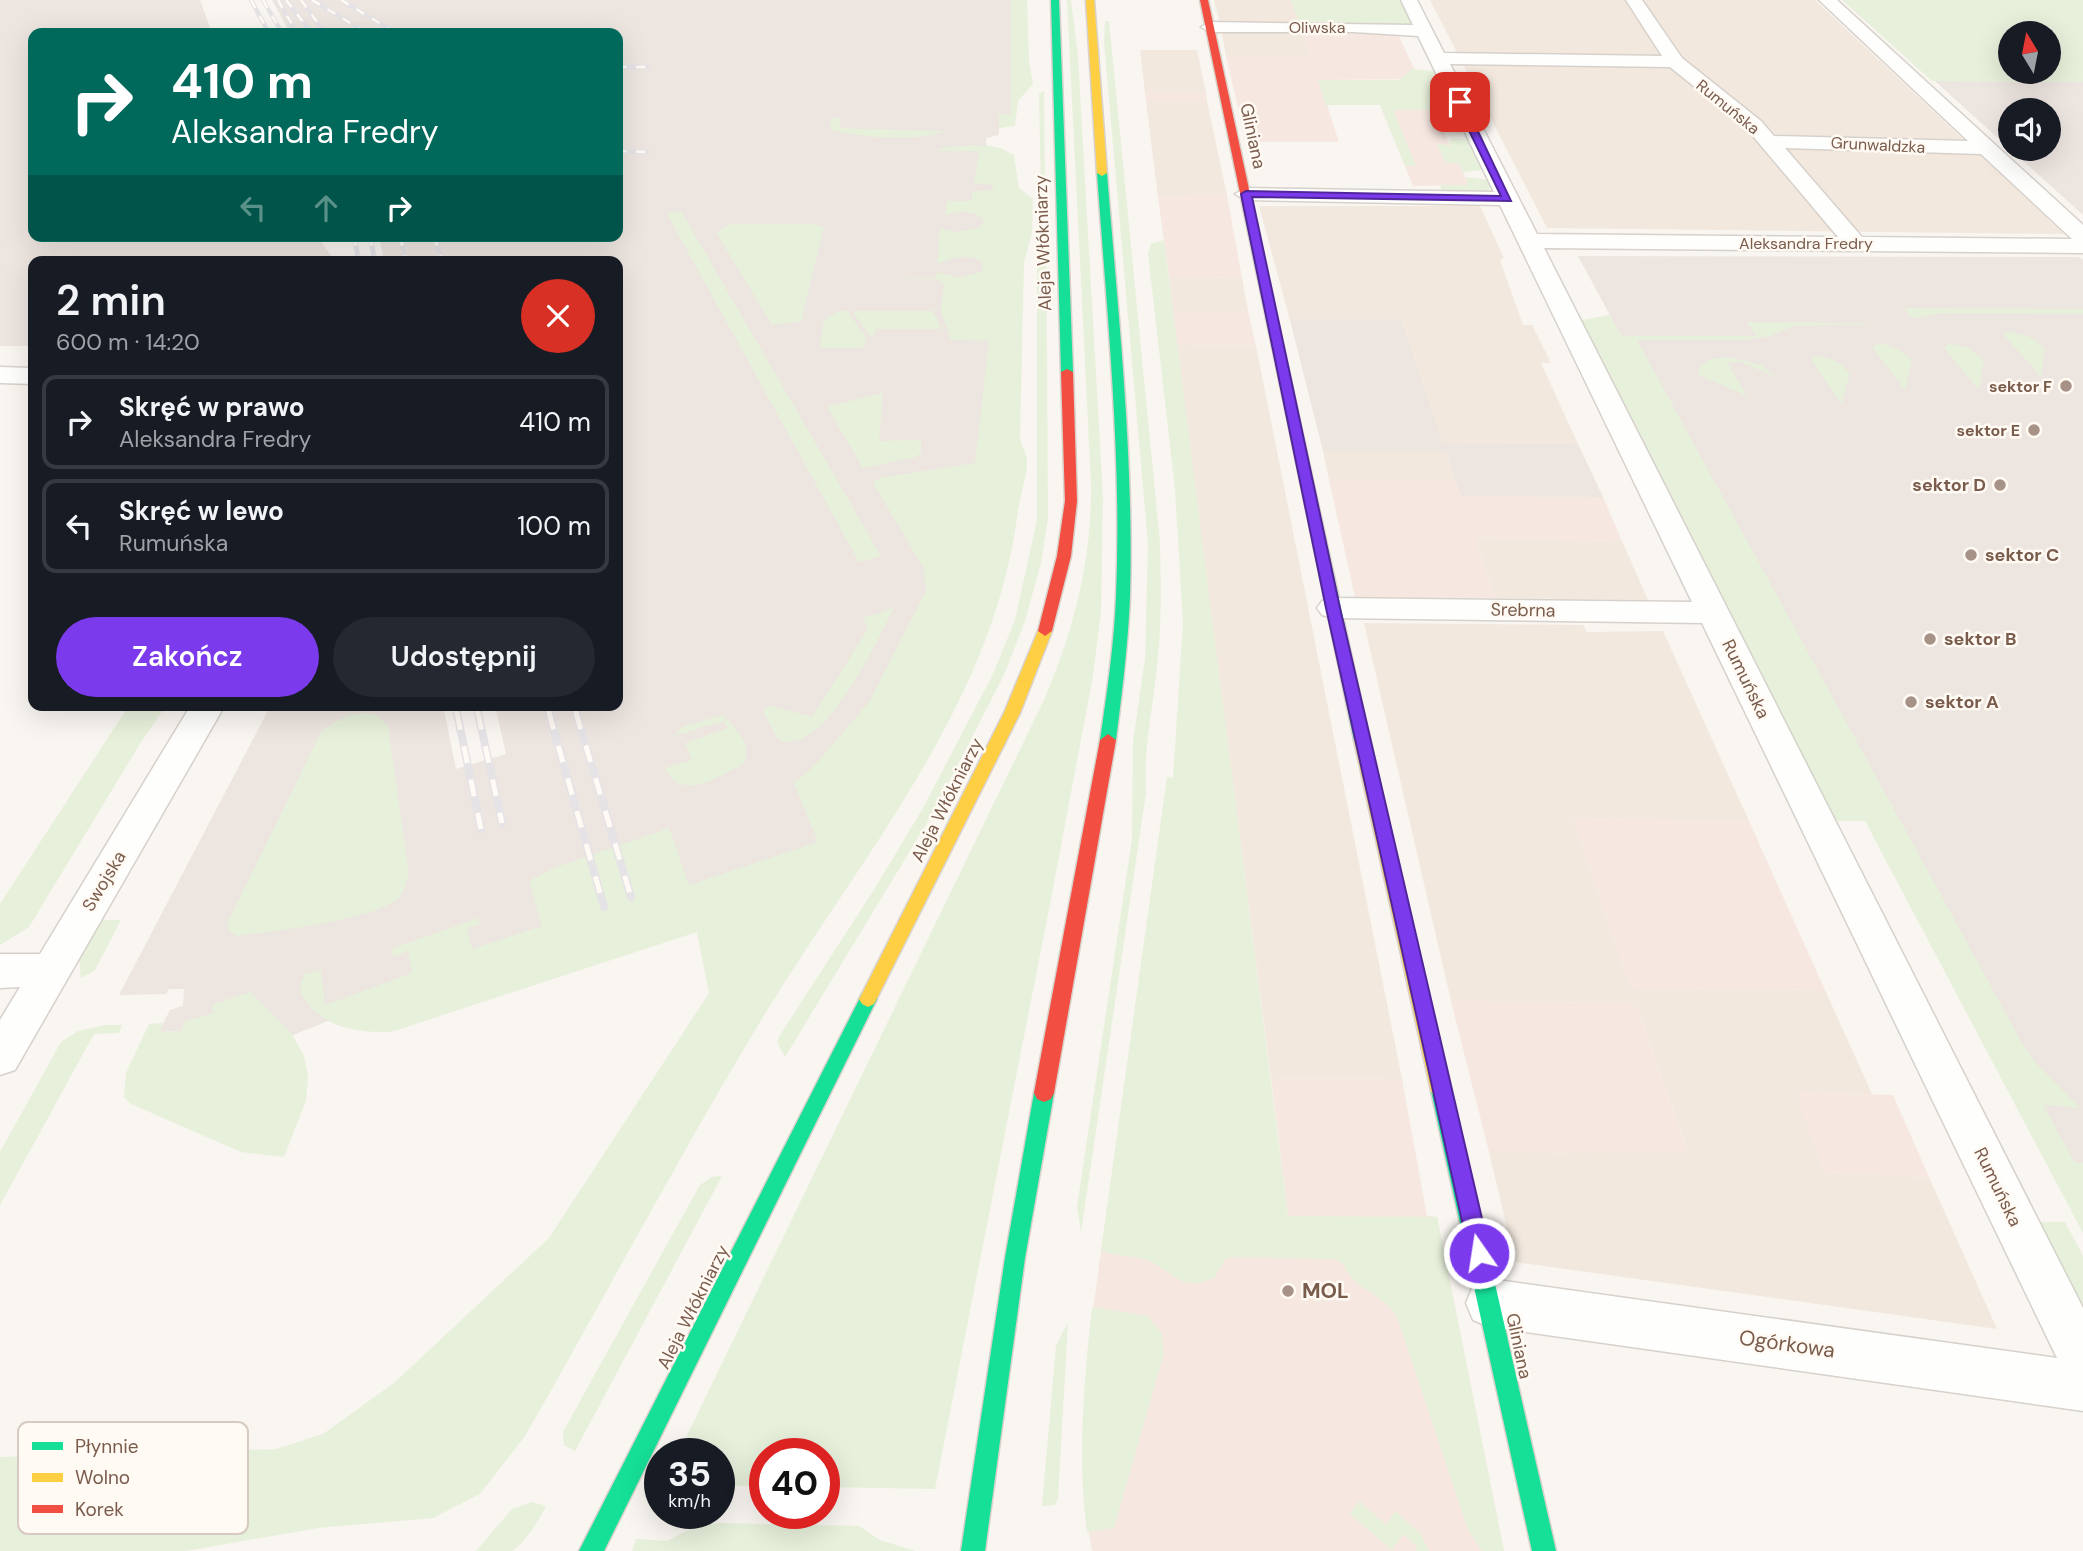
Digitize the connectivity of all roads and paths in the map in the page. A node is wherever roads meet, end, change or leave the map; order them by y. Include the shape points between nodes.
1 (1055, 0) edge
2 (1090, 0) edge
3 (1203, 0) edge
4 (1409, 0) edge
5 (1634, 0) edge
6 (1809, 0) edge
7 (1827, 0) edge
8 (1210, 27) junction
9 (1431, 44) junction
10 (1675, 62) junction
11 (1769, 142) junction
12 (1987, 148) junction
13 (1246, 194) junction
14 (1508, 199) junction
15 (2083, 237) edge
16 (1529, 242) junction
17 (1855, 243) junction
18 (2083, 246) edge
19 (0, 375) edge
20 (28, 376) edge
21 (1333, 608) junction
22 (1714, 613) junction
23 (204, 711) edge
24 (51, 970) junction
25 (0, 971) edge
26 (0, 1057) edge
27 (1490, 1303) junction
28 (2083, 1359) edge
29 (2083, 1386) edge
30 (591, 1551) edge
31 (973, 1551) edge
32 (1544, 1551) edge

1 - 30 main road, Aleja Włókniarzy via 1071,501 1066,556 1048,627 1013,713
2 - 31 main road via 1125,500 1125,604 1111,721 1015,1258
3 - 8 main road, Gliniana
4 - 9 street, Rumuńska
5 - 10 street, Rumuńska
6 - 7 street
7 - 12 street
8 - 9 street, Oliwska via 1353,27
8 - 13 main road, Gliniana
9 - 10 street, Oliwska
9 - 14 street, Rumuńska
10 - 11 street, Rumuńska via 1744,116
11 - 12 street, Grunwaldzka
11 - 17 street, Rumuńska
12 - 15 street
13 - 14 street
13 - 21 main road, Gliniana
14 - 16 street, Rumuńska
16 - 17 street, Aleksandra Fredry
16 - 22 street, Rumuńska
17 - 18 street, Aleksandra Fredry
19 - 20 street
21 - 22 street, Srebrna
21 - 27 main road, Gliniana
22 - 28 street, Rumuńska
23 - 24 street, Swojska
24 - 25 street
24 - 26 street, Swojska
27 - 29 street, Ogórkowa
27 - 32 main road, Gliniana

